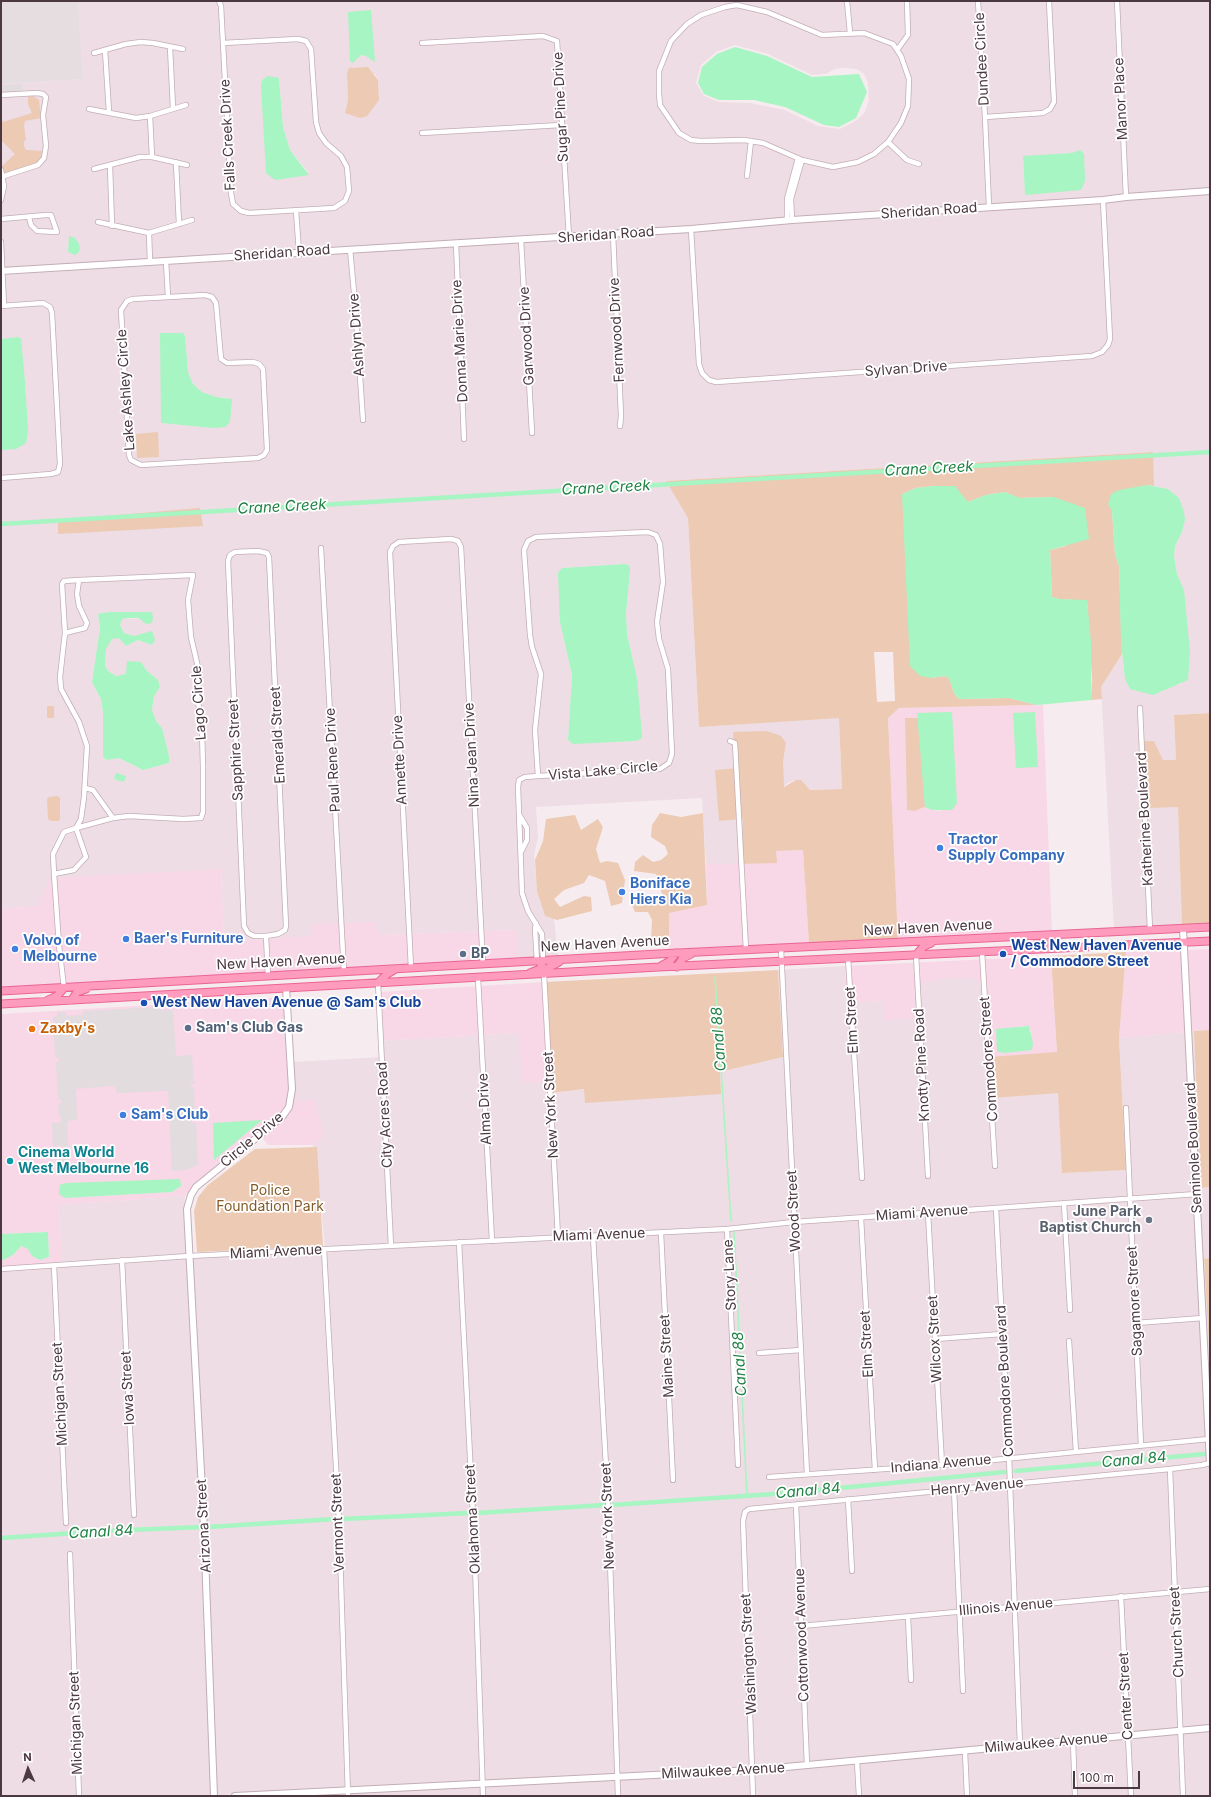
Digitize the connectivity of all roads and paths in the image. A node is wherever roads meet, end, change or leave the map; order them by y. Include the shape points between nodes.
1 (219, 1) edge
2 (847, 1) edge
3 (907, 1) edge
4 (978, 1) edge
5 (1048, 1) edge
6 (1116, 1) edge
7 (850, 33) junction
8 (223, 43) junction
9 (422, 43) dead end
10 (170, 47) junction
11 (183, 49) dead end
12 (105, 50) junction
13 (897, 50) junction
14 (94, 53) dead end
15 (1, 95) edge
16 (186, 105) dead end
17 (173, 108) junction
18 (89, 109) dead end
19 (109, 112) junction
20 (150, 116) junction
21 (985, 117) junction
22 (561, 125) junction
23 (422, 133) dead end
24 (751, 141) junction
25 (888, 142) junction
26 (152, 156) junction
27 (800, 159) junction
28 (176, 162) junction
29 (919, 164) dead end
30 (188, 165) dead end
31 (110, 166) junction
32 (94, 169) dead end
33 (1, 170) edge
34 (747, 176) dead end
35 (2, 177) edge
36 (1210, 191) edge
37 (1126, 197) junction
38 (1, 200) edge
39 (1102, 200) junction
40 (989, 206) junction
41 (296, 211) junction
42 (29, 217) junction
43 (1, 219) edge
44 (192, 220) dead end
45 (790, 220) junction
46 (98, 222) dead end
47 (179, 224) junction
48 (112, 226) junction
49 (691, 229) junction
50 (149, 233) junction
51 (613, 234) junction
52 (569, 237) junction
53 (521, 240) junction
54 (1, 242) edge
55 (456, 243) junction
56 (350, 249) junction
57 (299, 252) junction
58 (166, 261) junction
59 (150, 262) junction
60 (2, 270) edge
61 (168, 297) junction
62 (2, 306) edge
63 (363, 420) dead end
64 (620, 426) dead end
65 (532, 433) dead end
66 (464, 439) dead end
67 (1, 478) edge
68 (321, 548) dead end
69 (235, 552) joint
70 (390, 552) joint
71 (80, 580) junction
72 (65, 633) junction
73 (1140, 708) dead end
74 (730, 741) dead end
75 (538, 776) junction
76 (84, 788) junction
77 (519, 815) junction
78 (113, 818) junction
79 (76, 828) junction
80 (519, 834) junction
81 (527, 834) junction
82 (521, 852) junction
83 (54, 874) junction
84 (1210, 927) edge
85 (1183, 929) junction
86 (1150, 930) junction
87 (1052, 935) junction
88 (266, 936) junction
89 (1015, 937) junction
90 (937, 941) junction
91 (1210, 941) edge
92 (1184, 942) junction
93 (866, 944) junction
94 (781, 948) junction
95 (746, 950) junction
96 (1005, 950) junction
97 (693, 952) junction
98 (982, 952) junction
99 (676, 953) junction
100 (916, 955) junction
101 (848, 958) junction
102 (563, 960) junction
103 (540, 961) junction
104 (782, 962) junction
105 (483, 964) junction
106 (677, 967) junction
107 (410, 968) junction
108 (659, 968) junction
109 (396, 969) junction
110 (344, 972) junction
111 (301, 974) junction
112 (544, 974) junction
113 (527, 975) junction
114 (268, 976) junction
115 (478, 978) junction
116 (170, 982) junction
117 (378, 983) junction
118 (92, 986) junction
119 (328, 986) junction
120 (64, 988) junction
121 (286, 988) junction
122 (249, 990) junction
123 (1, 991) edge
124 (168, 995) junction
125 (72, 1000) junction
126 (42, 1002) junction
127 (1, 1004) edge
128 (1126, 1108) dead end
129 (995, 1166) dead end
130 (928, 1176) dead end
131 (862, 1178) dead end
132 (1197, 1194) junction
133 (1131, 1198) junction
134 (1064, 1203) junction
135 (996, 1208) junction
136 (928, 1213) junction
137 (861, 1218) junction
138 (794, 1222) junction
139 (727, 1229) junction
140 (660, 1233) junction
141 (593, 1236) junction
142 (558, 1237) junction
143 (492, 1241) junction
144 (458, 1242) junction
145 (392, 1246) junction
146 (324, 1250) junction
147 (189, 1256) junction
148 (122, 1260) junction
149 (54, 1266) junction
150 (1, 1270) edge
151 (1070, 1310) dead end
152 (1203, 1318) junction
153 (1136, 1323) junction
154 (1002, 1334) junction
155 (935, 1339) junction
156 (1069, 1341) dead end
157 (801, 1350) junction
158 (759, 1353) dead end
159 (1209, 1439) junction
160 (1141, 1446) junction
161 (1076, 1452) junction
162 (1009, 1457) junction
163 (1210, 1463) edge
164 (738, 1465) dead end
165 (942, 1465) junction
166 (1170, 1469) junction
167 (875, 1470) junction
168 (807, 1474) junction
169 (768, 1477) dead end
170 (673, 1480) dead end
171 (1010, 1484) junction
172 (954, 1489) junction
173 (848, 1499) junction
174 (796, 1505) junction
175 (745, 1512) joint
176 (134, 1515) dead end
177 (66, 1523) dead end
178 (70, 1554) dead end
179 (852, 1571) dead end
180 (1210, 1589) edge
181 (1175, 1592) junction
182 (1121, 1596) junction
183 (1014, 1607) junction
184 (959, 1612) junction
185 (908, 1617) junction
186 (801, 1626) junction
187 (910, 1680) dead end
188 (963, 1691) dead end
189 (1210, 1728) edge
190 (1181, 1730) junction
191 (1129, 1735) junction
192 (1073, 1741) junction
193 (1020, 1745) junction
194 (965, 1751) junction
195 (857, 1761) junction
196 (807, 1766) junction
197 (753, 1770) junction
198 (617, 1777) junction
199 (483, 1783) junction
200 (348, 1793) edge
201 (79, 1796) edge
202 (214, 1796) edge
203 (234, 1796) edge
204 (483, 1796) edge
205 (618, 1796) edge
206 (753, 1796) edge
207 (859, 1796) edge
208 (967, 1796) edge
209 (1075, 1796) edge
210 (1131, 1796) edge
211 (1183, 1796) edge

1 - 8 street, Falls Creek Drive
2 - 7 street
3 - 13 street via 908,35
4 - 21 street, Dundee Circle
5 - 21 street, Dundee Circle via 1054,102 1050,109 1043,113
6 - 37 street, Manor Place
7 - 13 street via 864,33 893,44
7 - 24 street via 822,35 767,12 737,5 701,14 671,41 660,71 659,94 660,105 679,133 691,140
8 - 41 street, Falls Creek Drive via 233,204 241,211 249,213
8 - 41 street via 298,38 306,41 311,48 316,122 319,133 341,156 347,167 349,191 345,201 334,208
9 - 22 street, Sugar Pine Drive via 543,36 557,41
10 - 11 street
10 - 12 street via 141,42
10 - 17 street
12 - 14 street
12 - 19 street
13 - 25 street via 909,79 908,106 901,124
15 - 35 street via 41,93 46,97 43,115 46,146 44,158 38,165
16 - 17 street
17 - 20 street
18 - 19 street
19 - 20 street via 136,118
20 - 26 street
21 - 40 street, Dundee Circle
22 - 23 street
22 - 52 street, Sugar Pine Drive
24 - 27 street via 763,143
24 - 34 street
25 - 27 street via 874,154 858,162 833,167
25 - 29 street via 907,160
26 - 28 street
26 - 31 street
27 - 45 street via 791,199
28 - 30 street
28 - 47 street
31 - 32 street
31 - 48 street
33 - 35 street
35 - 38 street via 4,186
36 - 37 street, Sheridan Road
37 - 39 street, Sheridan Road
39 - 40 street, Sheridan Road
39 - 49 street, Sylvan Drive via 1110,339 1102,352 1084,357 716,382 708,380 699,364
40 - 45 street, Sheridan Road
41 - 57 street
42 - 42 street via 51,216 57,232 37,231 31,225
42 - 43 street
44 - 47 street
45 - 49 street, Sheridan Road
46 - 48 street
47 - 50 street
48 - 50 street
49 - 51 street, Sheridan Road
50 - 59 street
51 - 52 street, Sheridan Road
51 - 64 street, Fernwood Drive
52 - 53 street, Sheridan Road
53 - 55 street, Sheridan Road
53 - 65 street, Garwood Drive
54 - 60 street
55 - 56 street, Sheridan Road
55 - 66 street, Donna Marie Drive
56 - 57 street, Sheridan Road
56 - 63 street, Ashlyn Drive
57 - 58 street, Sheridan Road
58 - 59 street, Sheridan Road
58 - 61 street
59 - 60 street, Sheridan Road
60 - 62 street
61 - 61 street, Lake Ashley Circle via 128,300 121,310 131,460 141,465 258,458 264,455 267,450 263,369 253,362 227,363 221,359 216,303 212,297
62 - 67 street via 43,303 50,307 60,464 58,472 51,474
68 - 110 street, Paul Rene Drive
69 - 88 street, Sapphire Street via 230,555 228,561 244,926 248,933 254,936
69 - 88 street, Emerald Street via 258,551 267,553 269,557 286,926 285,930 278,934
70 - 105 street, Nina Jean Drive via 399,542 451,539 458,541 461,547
70 - 107 street, Annette Drive
71 - 72 street, Lago Circle via 64,581 62,584
71 - 72 street via 77,594 79,606 87,623 85,628
71 - 78 street, Lago Circle via 193,575 188,600 191,637 200,676 197,694 202,730 203,812 201,818 194,819
72 - 76 street, Lago Circle via 60,677 62,690 84,734 87,746
73 - 86 street, Katherine Boulevard
74 - 95 street via 735,743
75 - 75 street, Vista Lake Circle via 660,769 669,763 672,754 668,669 657,622 663,582 660,544 656,535 648,532 536,537 528,541 524,550 530,635 541,674 535,730
75 - 77 street, Vista Lake Circle via 525,776 519,780
76 - 78 street via 93,790
76 - 79 street, Lago Circle via 81,818
77 - 80 street, Vista Lake Circle
77 - 81 street, Vista Lake Circle via 527,828
78 - 79 street, Lago Circle
79 - 83 street, Lago Circle via 64,832 53,854
79 - 83 street via 86,856 74,870
80 - 81 street
80 - 82 street, Vista Lake Circle
81 - 82 street, Vista Lake Circle
82 - 103 street, Vista Lake Circle via 522,893 528,912 542,934
83 - 120 street, Lago Circle
84 - 85 main road, New Haven Avenue
85 - 86 main road, New Haven Avenue
85 - 92 street, Seminole Boulevard
86 - 87 main road, New Haven Avenue
87 - 89 main road, New Haven Avenue
87 - 96 main road via 1046,943
88 - 114 street
89 - 90 main road, New Haven Avenue
89 - 98 main road via 989,943
90 - 93 main road, New Haven Avenue
90 - 100 main road via 924,946
91 - 92 main road, New Haven Avenue
92 - 96 main road, New Haven Avenue
92 - 132 street, Seminole Boulevard
93 - 94 main road, New Haven Avenue
93 - 101 main road via 856,949
94 - 95 main road, New Haven Avenue
94 - 104 street, Wood Street
95 - 97 main road, New Haven Avenue
96 - 98 main road, New Haven Avenue
97 - 99 main road, New Haven Avenue
97 - 106 main road via 683,958
98 - 100 main road, New Haven Avenue
98 - 129 street, Commodore Street
99 - 102 main road, New Haven Avenue
99 - 108 main road via 670,961
100 - 101 main road, New Haven Avenue
100 - 130 street, Knotty Pine Road
101 - 104 main road, New Haven Avenue
101 - 131 street, Elm Street
102 - 103 main road, New Haven Avenue
102 - 112 main road via 552,965
103 - 105 main road, New Haven Avenue
103 - 113 main road via 540,968
104 - 106 main road, New Haven Avenue
104 - 138 street, Wood Street
105 - 107 main road, New Haven Avenue
105 - 115 main road
106 - 108 main road, New Haven Avenue
107 - 109 main road, New Haven Avenue
108 - 112 main road, New Haven Avenue
109 - 110 main road, New Haven Avenue
109 - 117 main road via 386,974
110 - 111 main road, New Haven Avenue
110 - 119 main road via 341,978
111 - 114 main road, New Haven Avenue
111 - 121 main road
112 - 113 main road, New Haven Avenue
112 - 142 street, New York Street
113 - 115 main road, New Haven Avenue
114 - 116 main road, New Haven Avenue
114 - 122 main road via 264,985
115 - 117 main road, New Haven Avenue
115 - 143 street, Alma Drive
116 - 118 main road, New Haven Avenue
116 - 124 main road
117 - 119 main road, New Haven Avenue
117 - 145 street, City Acres Road
118 - 120 main road, New Haven Avenue
118 - 125 main road via 77,992
119 - 121 main road, New Haven Avenue
120 - 123 main road, New Haven Avenue
120 - 126 main road via 56,996
121 - 122 main road, New Haven Avenue
121 - 147 street, Circle Drive via 292,1089 289,1107 282,1117 205,1179 191,1195 187,1208
122 - 124 main road, New Haven Avenue
124 - 125 main road, New Haven Avenue
125 - 126 main road, New Haven Avenue
126 - 127 main road, New Haven Avenue
128 - 133 street, Sagamore Street
132 - 133 street, Miami Avenue
132 - 152 street, Seminole Boulevard
133 - 134 street, Miami Avenue
133 - 153 street, Sagamore Street
134 - 135 street, Miami Avenue
134 - 151 street
135 - 136 street, Miami Avenue
135 - 154 street, Commodore Boulevard
136 - 137 street, Miami Avenue
136 - 155 street, Wilcox Street
137 - 138 street, Miami Avenue
137 - 167 street, Elm Street
138 - 139 street, Miami Avenue
138 - 157 street, Wood Street
139 - 140 street, Miami Avenue
139 - 164 street, Story Lane
140 - 141 street, Miami Avenue
140 - 170 street, Maine Street
141 - 142 street, Miami Avenue
141 - 198 street, New York Street via 608,1502
142 - 143 street, Miami Avenue
143 - 144 street, Miami Avenue
144 - 145 street, Miami Avenue
144 - 199 street, Oklahoma Street via 474,1535
145 - 146 street, Miami Avenue
146 - 147 street, Miami Avenue
146 - 200 street, Vermont Street via 339,1521
147 - 148 street, Miami Avenue
147 - 202 street, Arizona Street via 204,1528
148 - 149 street, Miami Avenue
148 - 176 street, Iowa Street
149 - 150 street, Miami Avenue
149 - 177 street, Michigan Street
152 - 153 street
152 - 159 street, Seminole Boulevard
153 - 160 street, Sagamore Street
154 - 155 street
154 - 162 street, Commodore Boulevard
155 - 165 street, Wilcox Street
156 - 161 street
157 - 158 street
157 - 168 street, Wood Street
159 - 160 street, Indiana Avenue
159 - 163 street, Seminole Boulevard
160 - 161 street, Indiana Avenue
161 - 162 street, Indiana Avenue
162 - 165 street, Indiana Avenue
162 - 171 street, Commodore Boulevard
163 - 166 street, Henry Avenue
165 - 167 street, Indiana Avenue
166 - 171 street, Henry Avenue
166 - 181 street, Church Street
167 - 168 street, Indiana Avenue
168 - 169 street, Indiana Avenue
171 - 172 street, Henry Avenue
171 - 183 street, Commodore Boulevard
172 - 173 street, Henry Avenue
172 - 184 street
173 - 174 street, Henry Avenue
173 - 179 street
174 - 175 street, Henry Avenue via 756,1508
174 - 186 street, Cottonwood Avenue
175 - 197 street, Washington Street via 743,1521
178 - 201 street, Michigan Street
180 - 181 street, Illinois Avenue
181 - 182 street, Illinois Avenue
181 - 190 street, Church Street
182 - 183 street, Illinois Avenue
182 - 191 street, Center Street
183 - 184 street, Illinois Avenue
183 - 193 street, Commodore Boulevard
184 - 185 street, Illinois Avenue
184 - 188 street
185 - 186 street, Illinois Avenue
185 - 187 street
186 - 196 street, Cottonwood Avenue
189 - 190 street, Milwaukee Avenue
190 - 191 street, Milwaukee Avenue
190 - 211 street, Church Street
191 - 192 street, Milwaukee Avenue
191 - 210 street, Center Street
192 - 193 street, Milwaukee Avenue
192 - 209 street
193 - 194 street, Milwaukee Avenue
194 - 195 street, Milwaukee Avenue
194 - 208 street
195 - 196 street, Milwaukee Avenue
195 - 207 street
196 - 197 street, Milwaukee Avenue
197 - 198 street, Milwaukee Avenue
197 - 206 street, Washington Street
198 - 199 street, Milwaukee Avenue
198 - 205 street, New York Street
199 - 200 street, Milwaukee Avenue
199 - 204 street, Oklahoma Street
200 - 203 street, Milwaukee Avenue

